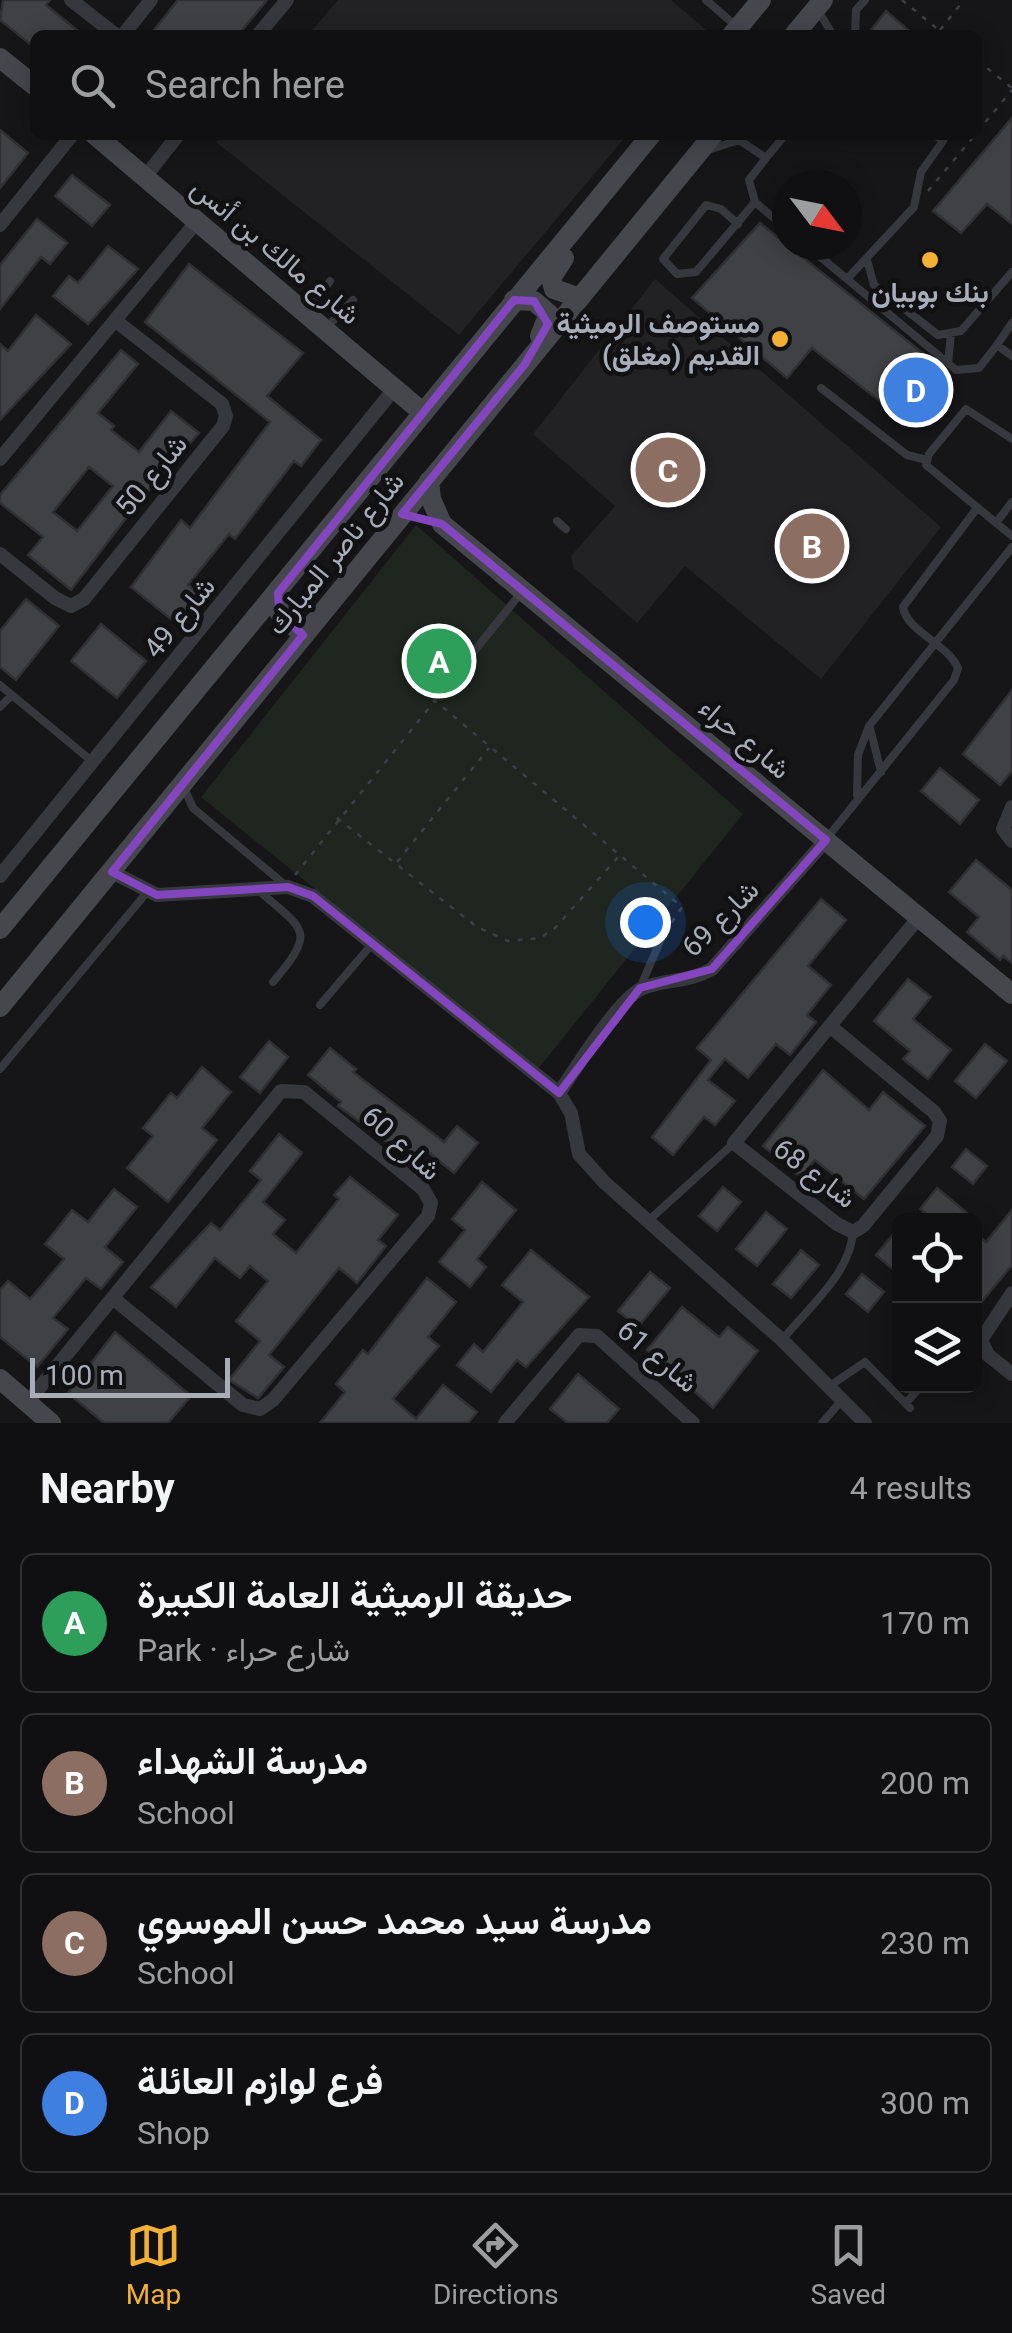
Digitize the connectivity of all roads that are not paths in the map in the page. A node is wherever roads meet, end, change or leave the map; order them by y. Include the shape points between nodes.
1 (71, 0) edge
2 (151, 0) edge
3 (286, 0) edge
4 (706, 0) edge
5 (761, 0) edge
6 (865, 0) edge
7 (820, 4) edge
8 (112, 30) edge
9 (124, 30) edge
10 (262, 30) edge
11 (734, 30) edge
12 (736, 30) edge
13 (798, 30) edge
14 (830, 30) edge
15 (855, 30) edge
16 (0, 58) edge
17 (30, 82) edge
18 (68, 140) edge
19 (100, 140) edge
20 (174, 140) edge
21 (647, 140) edge
22 (709, 140) edge
23 (781, 140) edge
24 (941, 140) edge
25 (698, 152) junction
26 (766, 158) junction
27 (145, 177) junction
28 (604, 193) junction
29 (755, 202) junction
30 (772, 216) edge
31 (198, 220) junction
32 (1, 221) edge
33 (738, 224) junction
34 (824, 260) edge
35 (867, 260) junction
36 (1012, 272) edge
37 (847, 279) junction
38 (330, 280) dead end
39 (580, 298) junction
40 (353, 300) dead end
41 (514, 300) junction
42 (308, 313) junction
43 (116, 321) junction
44 (1012, 323) edge
45 (326, 328) junction
46 (951, 333) junction
47 (997, 344) junction
48 (1012, 356) edge
49 (525, 364) junction
50 (948, 364) junction
51 (395, 388) junction
52 (821, 388) dead end
53 (421, 411) junction
54 (1012, 439) edge
55 (0, 460) edge
56 (926, 460) junction
57 (429, 481) junction
58 (1012, 502) edge
59 (977, 508) junction
60 (557, 520) dead end
61 (396, 522) junction
62 (996, 523) junction
63 (442, 524) junction
64 (566, 529) dead end
65 (1012, 536) edge
66 (1012, 546) edge
67 (0, 554) edge
68 (523, 591) junction
69 (278, 593) junction
70 (308, 628) junction
71 (936, 640) junction
72 (472, 654) road end
73 (0, 685) edge
74 (12, 695) junction
75 (0, 708) edge
76 (869, 726) junction
77 (94, 763) junction
78 (881, 772) junction
79 (183, 784) junction
80 (853, 804) junction
81 (1012, 807) edge
82 (826, 840) junction
83 (1012, 841) edge
84 (112, 872) junction
85 (0, 876) edge
86 (288, 887) junction
87 (257, 889) junction
88 (148, 891) junction
89 (919, 917) junction
90 (0, 929) edge
91 (660, 939) road end
92 (372, 944) junction
93 (273, 982) dead end
94 (640, 988) junction
95 (1012, 994) edge
96 (320, 1005) dead end
97 (0, 1007) edge
98 (831, 1027) junction
99 (0, 1069) edge
100 (559, 1094) junction
101 (734, 1143) junction
102 (647, 1222) junction
103 (853, 1232) junction
104 (1012, 1293) edge
105 (112, 1298) junction
106 (982, 1326) edge
107 (782, 1340) junction
108 (982, 1344) edge
109 (1012, 1374) edge
110 (0, 1380) edge
111 (828, 1388) junction
112 (892, 1389) edge
113 (896, 1393) edge
114 (916, 1393) edge
115 (842, 1400) junction
116 (27, 1404) junction
117 (251, 1409) junction
118 (52, 1423) edge
119 (240, 1423) edge
120 (506, 1423) edge
121 (693, 1423) edge
122 (822, 1423) edge
123 (865, 1423) edge

1 - 8 street
2 - 9 street
3 - 10 street
4 - 11 lane
5 - 12 street
6 - 15 lane via 856,10
7 - 13 street
7 - 14 lane
16 - 17 street
18 - 32 street
19 - 27 street, شارع مالك بن أنس
20 - 27 street
21 - 28 street, شارع ناصر المبارك
22 - 25 street, شارع ناصر المبارك
23 - 26 lane
24 - 35 lane via 920,172 914,208
25 - 26 lane via 739,140
25 - 39 street, شارع ناصر المبارك
26 - 29 lane via 749,180
27 - 31 street, شارع مالك بن أنس
28 - 39 street via 595,220 550,278 564,296
28 - 41 street, شارع ناصر المبارك
29 - 30 lane
29 - 33 lane
31 - 42 street, شارع مالك بن أنس
31 - 43 street
33 - 33 lane via 688,276 663,259 706,205
34 - 37 lane
35 - 37 lane
35 - 46 lane via 874,285 938,335
36 - 46 lane via 962,331
37 - 50 lane
38 - 42 lane
39 - 49 street, شارع ناصر المبارك
40 - 45 lane
41 - 49 street via 534,300 549,314
41 - 53 street, شارع ناصر المبارك
42 - 45 street, شارع مالك بن أنس
43 - 55 street
43 - 67 street, شارع 50 via 222,404 223,426 84,599 71,606 55,598
44 - 47 lane
45 - 51 street, شارع مالك بن أنس
46 - 50 lane
47 - 48 lane
47 - 50 lane via 979,368
49 - 57 street, شارع ناصر المبارك
51 - 53 street, شارع مالك بن أنس
51 - 77 street, شارع 49
52 - 56 lane via 908,455
53 - 69 street, شارع ناصر المبارك
54 - 56 lane via 966,409
56 - 59 lane via 929,470
57 - 61 street, شارع ناصر المبارك
57 - 63 street
58 - 62 lane
59 - 62 lane
59 - 71 lane via 902,607 905,618
60 - 64 lane
61 - 63 street
61 - 70 street, شارع ناصر المبارك
62 - 65 lane
63 - 68 street, شارع حراء
66 - 71 lane
68 - 72 lane
68 - 82 street, شارع حراء
69 - 70 street via 280,612 294,627
69 - 90 street, شارع ناصر المبارك
70 - 79 street, شارع ناصر المبارك
71 - 76 lane
71 - 78 lane via 958,668 954,680
73 - 74 lane
74 - 75 lane
74 - 77 lane
76 - 78 lane
76 - 80 lane
77 - 85 street, شارع 49
78 - 80 lane
79 - 84 street, شارع ناصر المبارك
79 - 86 lane via 193,808
80 - 82 lane
81 - 83 street via 1003,828
82 - 89 street, شارع حراء
82 - 94 street, شارع 69 via 712,969 690,981
84 - 88 street
84 - 97 street, شارع ناصر المبارك
86 - 87 street
86 - 92 street via 313,896
87 - 88 street
87 - 93 lane via 303,938
88 - 99 lane
89 - 95 street, شارع حراء
89 - 98 street, شارع 68
91 - 94 lane
92 - 96 lane
92 - 100 street
94 - 100 street
98 - 101 street, شارع 68
98 - 103 street, شارع 68 via 940,1121 937,1136
100 - 102 street via 579,1154
101 - 102 lane
101 - 103 street, شارع 68
102 - 107 street
103 - 107 lane via 840,1271
104 - 106 street
105 - 116 street, شارع 60
105 - 117 street
105 - 117 street, شارع 60 via 281,1090 304,1092 432,1203 428,1216 273,1400
107 - 111 street
108 - 109 street
110 - 116 street
111 - 112 lane via 865,1362
111 - 115 street
113 - 114 lane via 908,1405
115 - 122 lane
115 - 123 street
116 - 118 street
117 - 119 street
120 - 121 street, شارع 61 via 579,1335 596,1336

